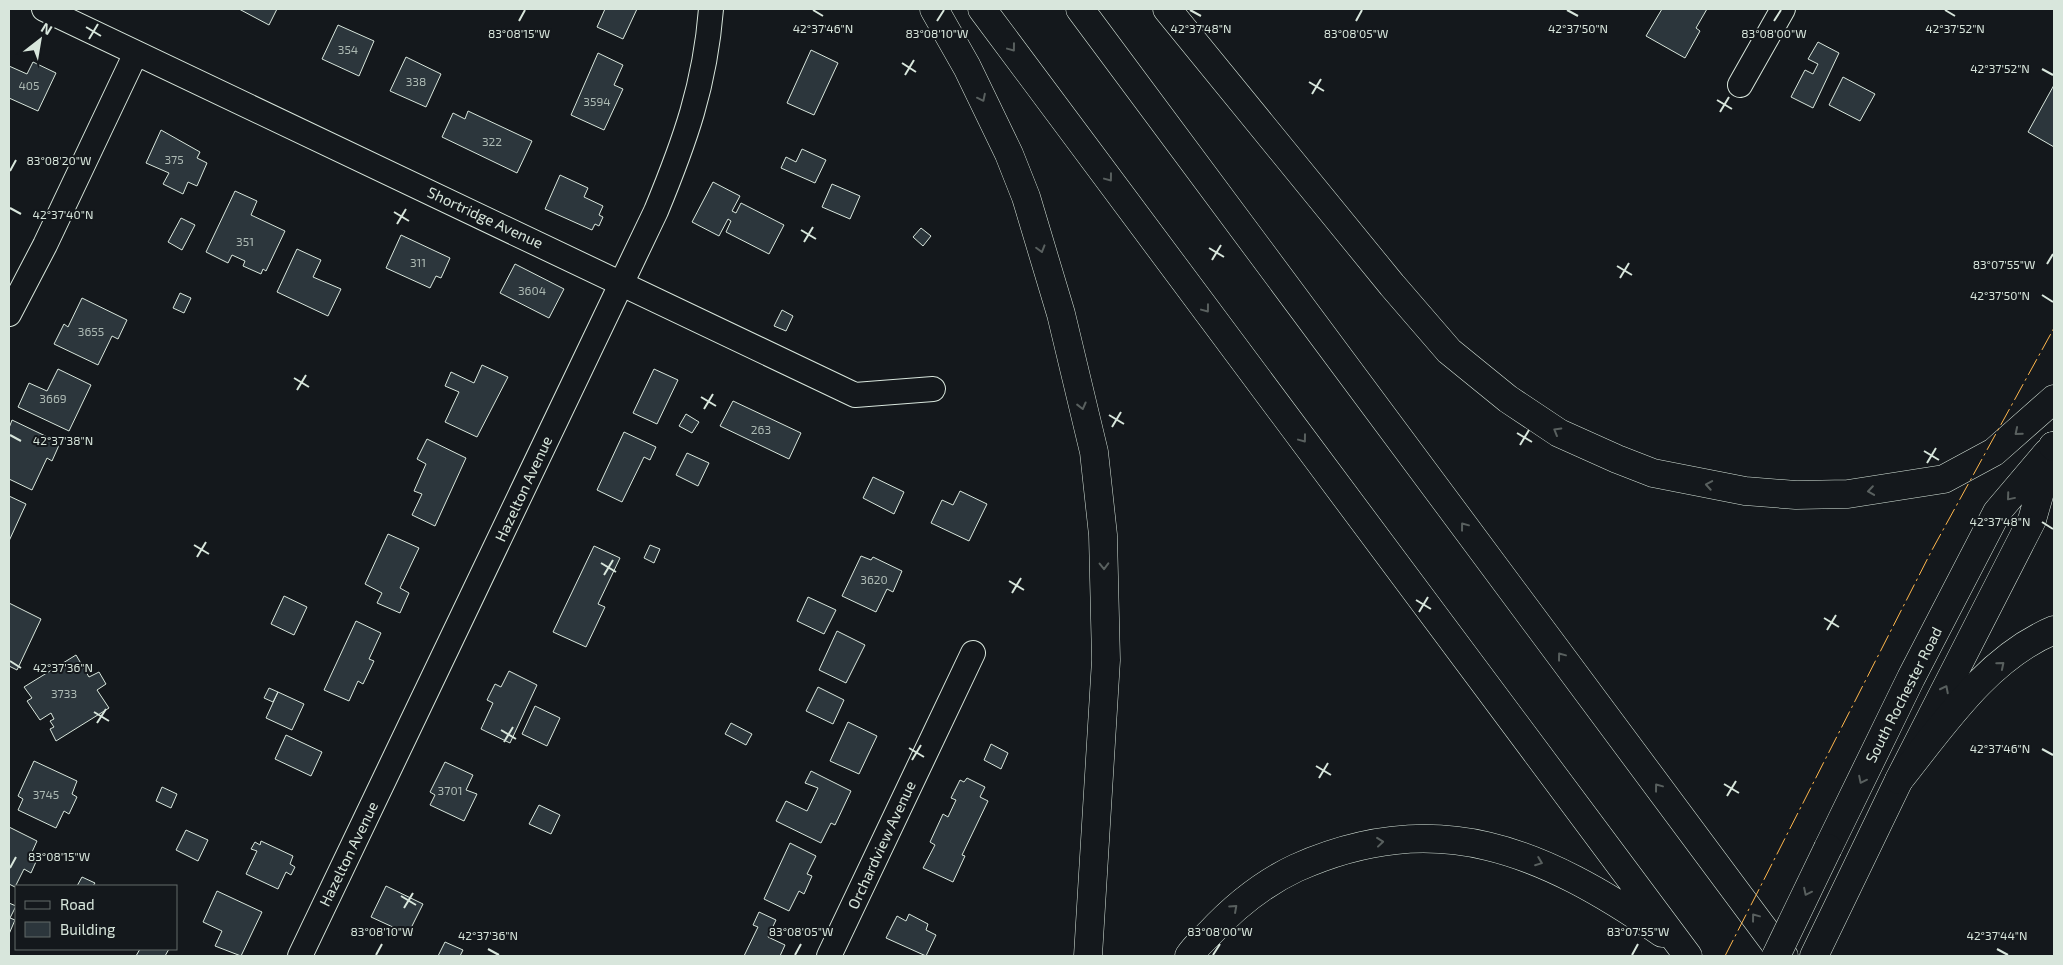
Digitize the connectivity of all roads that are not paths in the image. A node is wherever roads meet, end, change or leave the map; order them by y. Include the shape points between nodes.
1 (44, 9) edge
2 (711, 9) edge
3 (934, 9) edge
4 (982, 9) edge
5 (1080, 9) edge
6 (1167, 9) edge
7 (1783, 9) edge
8 (136, 53) junction
9 (1740, 85) dead end
10 (622, 283) junction
11 (9, 314) edge
12 (933, 389) dead end
13 (2054, 399) edge
14 (2054, 445) edge
15 (2054, 630) edge
16 (973, 653) dead end
17 (1899, 780) junction
18 (1684, 951) edge
19 (300, 956) edge
20 (829, 956) edge
21 (1088, 956) edge
22 (1189, 956) edge
23 (1776, 956) edge
24 (1784, 956) edge
25 (1814, 956) edge

1 - 8 street, Shortridge Avenue
2 - 10 street, Hazelton Avenue via 702,78 687,132
3 -> 21 main road via 985,102 1026,197 1060,314 1094,452 1103,535 1106,660
4 -> 18 main road
24 -> 5 main road
13 -> 6 main road via 1994,452 1944,479 1848,494 1796,495 1745,491 1653,473 1617,459 1560,433 1508,399 1449,352
7 - 9 street
8 - 10 street, Shortridge Avenue
8 - 11 street
10 - 12 street, Shortridge Avenue via 855,394
10 - 19 street, Hazelton Avenue
17 -> 14 main road, South Rochester Road via 2032,520
14 -> 23 main road, South Rochester Road, bridge via 1997,512 1911,678
17 -> 15 main road via 1960,702 2002,663
16 - 20 street, Orchardview Avenue
17 - 25 main road, South Rochester Road
22 -> 18 main road via 1235,906 1278,876 1329,853 1415,839 1484,845 1547,865 1584,882 1616,902

